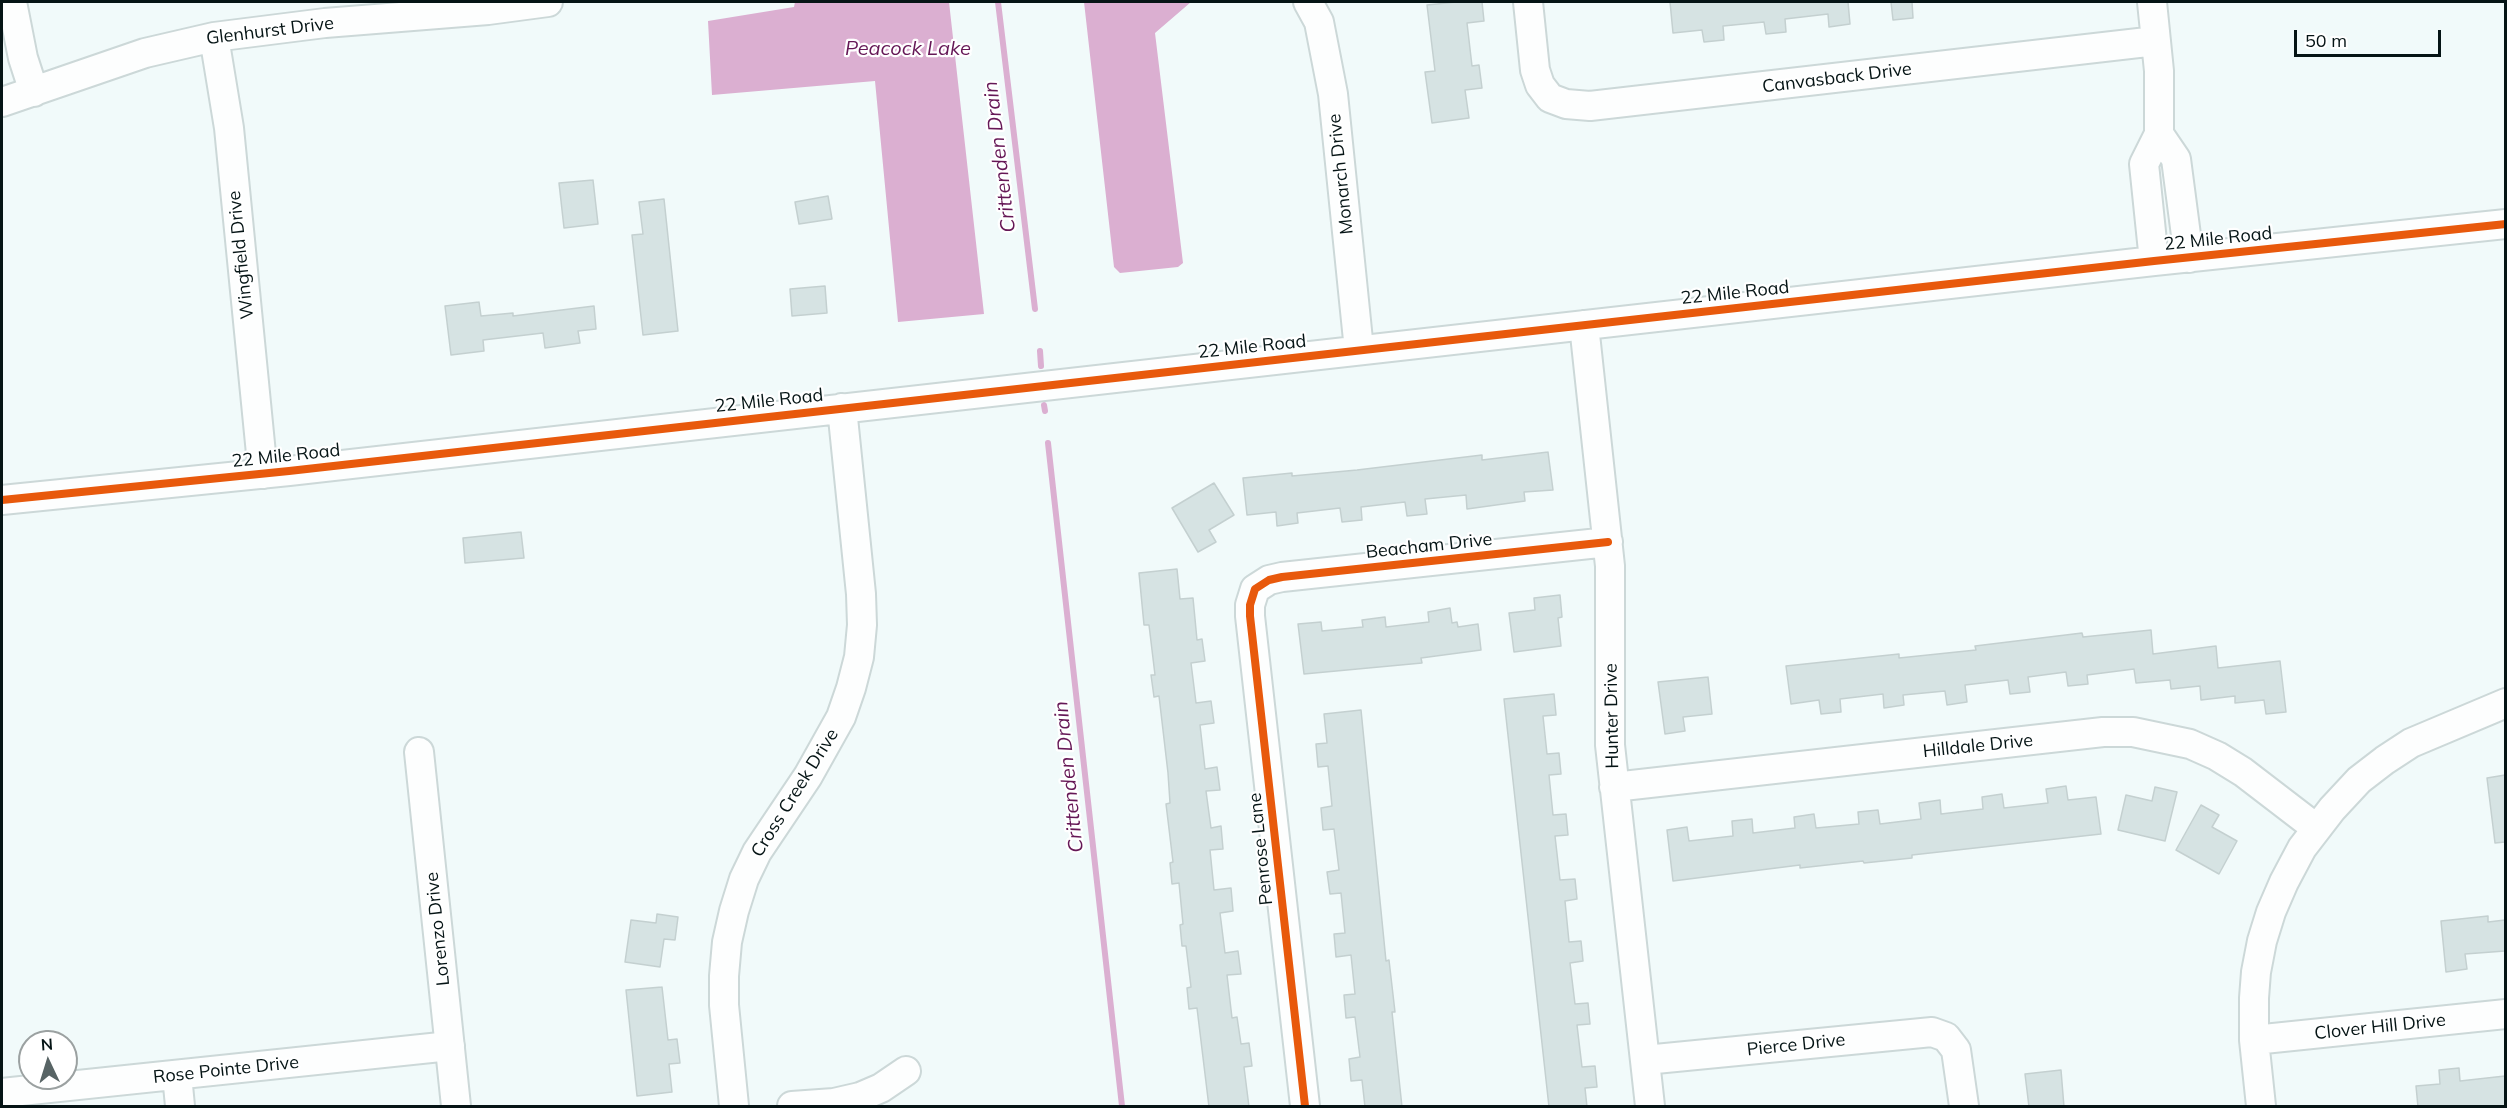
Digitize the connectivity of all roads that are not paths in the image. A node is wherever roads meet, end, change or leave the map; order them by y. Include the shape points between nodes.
1 (12, 2) edge
2 (548, 2) edge
3 (1308, 2) edge
4 (1528, 2) edge
5 (2152, 2) edge
6 (214, 37) junction
7 (2156, 41) junction
8 (34, 92) junction
9 (2, 102) edge
10 (2159, 134) junction
11 (2505, 224) edge
12 (2189, 258) junction
13 (2154, 261) junction
14 (1584, 325) junction
15 (1359, 351) junction
16 (842, 408) junction
17 (263, 474) junction
18 (2, 500) edge
19 (1608, 542) junction
20 (1255, 589) joint
21 (2505, 702) edge
22 (419, 752) dead end
23 (1614, 787) junction
24 (2316, 828) junction
25 (2505, 1014) edge
26 (2254, 1040) junction
27 (450, 1046) junction
28 (1645, 1060) junction
29 (906, 1071) dead end
30 (177, 1075) junction
31 (2, 1094) edge
32 (180, 1107) edge
33 (456, 1107) edge
34 (734, 1107) edge
35 (792, 1107) edge
36 (1305, 1107) edge
37 (1650, 1107) edge
38 (1964, 1107) edge
39 (2260, 1107) edge

1 - 8 street via 22,58
2 - 6 street, Glenhurst Drive
3 - 15 street, Monarch Drive via 1319,22 1333,94
4 - 7 street, Canvasback Drive via 1540,85 1550,98 1590,106
5 - 7 street
6 - 8 street, Glenhurst Drive via 145,53
6 - 17 street, Wingfield Drive via 229,128
7 - 10 street
8 - 9 street, Glenhurst Drive
10 - 12 street via 2176,159
10 - 13 street via 2144,164
11 - 12 street, 22 Mile Road
12 - 13 street, 22 Mile Road
13 - 14 street, 22 Mile Road
14 - 15 street, 22 Mile Road
14 - 19 street, Hunter Drive
15 - 16 street, 22 Mile Road
16 - 17 street, 22 Mile Road
16 - 34 street, Cross Creek Drive via 861,594 859,657 841,717 808,776 757,852 734,911 727,942 724,1005
17 - 18 street, 22 Mile Road
19 - 20 street, Beacham Drive via 1282,578 1269,580
19 - 23 street, Hunter Drive
20 - 36 street, Penrose Lane via 1250,616
21 - 24 street via 2411,742 2360,780
22 - 27 street, Lorenzo Drive
23 - 24 street, Hilldale Drive via 2103,732 2133,732 2190,744 2217,756
23 - 28 street, Hunter Drive
24 - 26 street via 2284,882 2262,941 2254,998
25 - 26 street, Clover Hill Drive
26 - 39 street
27 - 30 street, Rose Pointe Drive
27 - 33 street, Lorenzo Drive
28 - 37 street, Hunter Drive
28 - 38 street, Pierce Drive via 1932,1032 1946,1037 1956,1050
29 - 35 street via 860,1096
30 - 31 street, Rose Pointe Drive
30 - 32 street

